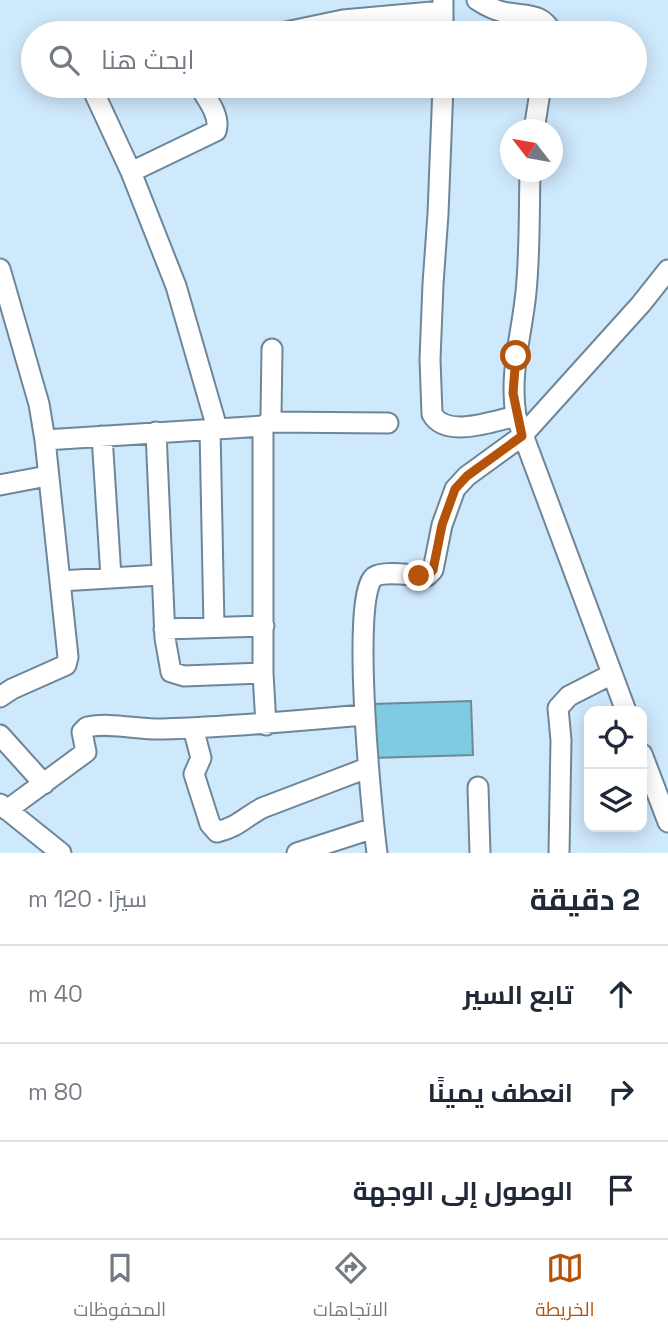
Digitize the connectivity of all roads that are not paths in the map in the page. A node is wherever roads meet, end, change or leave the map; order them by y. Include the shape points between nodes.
1 (477, 0) edge
2 (443, 6) edge
3 (338, 21) edge
4 (544, 21) edge
5 (97, 98) edge
6 (206, 98) edge
7 (442, 98) edge
8 (539, 98) edge
9 (536, 119) edge
10 (131, 172) junction
11 (530, 182) edge
12 (0, 269) edge
13 (668, 270) edge
14 (272, 349) dead end
15 (516, 416) junction
16 (388, 423) dead end
17 (266, 424) junction
18 (213, 429) junction
19 (156, 432) junction
20 (102, 436) junction
21 (522, 436) junction
22 (45, 440) junction
23 (47, 476) junction
24 (0, 485) edge
25 (161, 575) junction
26 (111, 577) junction
27 (60, 581) junction
28 (264, 626) junction
29 (214, 627) junction
30 (164, 629) junction
31 (263, 673) junction
32 (612, 674) junction
33 (0, 697) edge
34 (624, 706) edge
35 (363, 715) junction
36 (266, 724) junction
37 (193, 728) junction
38 (0, 735) edge
39 (647, 767) edge
40 (367, 768) junction
41 (44, 784) junction
42 (478, 788) dead end
43 (4, 807) edge
44 (668, 822) edge
45 (374, 828) junction
46 (61, 853) edge
47 (297, 853) edge
48 (377, 853) edge
49 (480, 853) edge
50 (559, 853) edge

1 - 4 street via 500,12
2 - 3 street
5 - 10 street
6 - 10 street via 219,123 216,131
7 - 15 street via 432,297 432,414 451,427 473,427
8 - 9 street
10 - 18 street via 177,286
11 - 15 street via 528,276 513,375
12 - 22 street
13 - 21 street
14 - 17 street via 272,408
15 - 21 street
16 - 17 street
17 - 18 street
17 - 28 street
18 - 19 street
18 - 29 street
19 - 20 street
19 - 25 street
20 - 22 street
20 - 26 street
21 - 32 street
21 - 35 street via 455,489 433,570 427,576 384,573 370,582
22 - 23 street
23 - 24 street
23 - 27 street
25 - 26 street
25 - 30 street
26 - 27 street
27 - 33 street via 68,662
28 - 29 street
28 - 31 street
29 - 30 street
30 - 31 street via 171,672 177,676
31 - 36 street
32 - 34 street
32 - 50 street via 569,696 558,708
35 - 36 street
35 - 40 street
36 - 37 street
37 - 40 street via 201,758 194,774 210,824 217,832 262,808
37 - 41 street via 87,727 82,732 86,752
38 - 41 street
39 - 44 street
40 - 45 street
41 - 43 street
42 - 49 street
43 - 46 street
45 - 47 street
45 - 48 street

